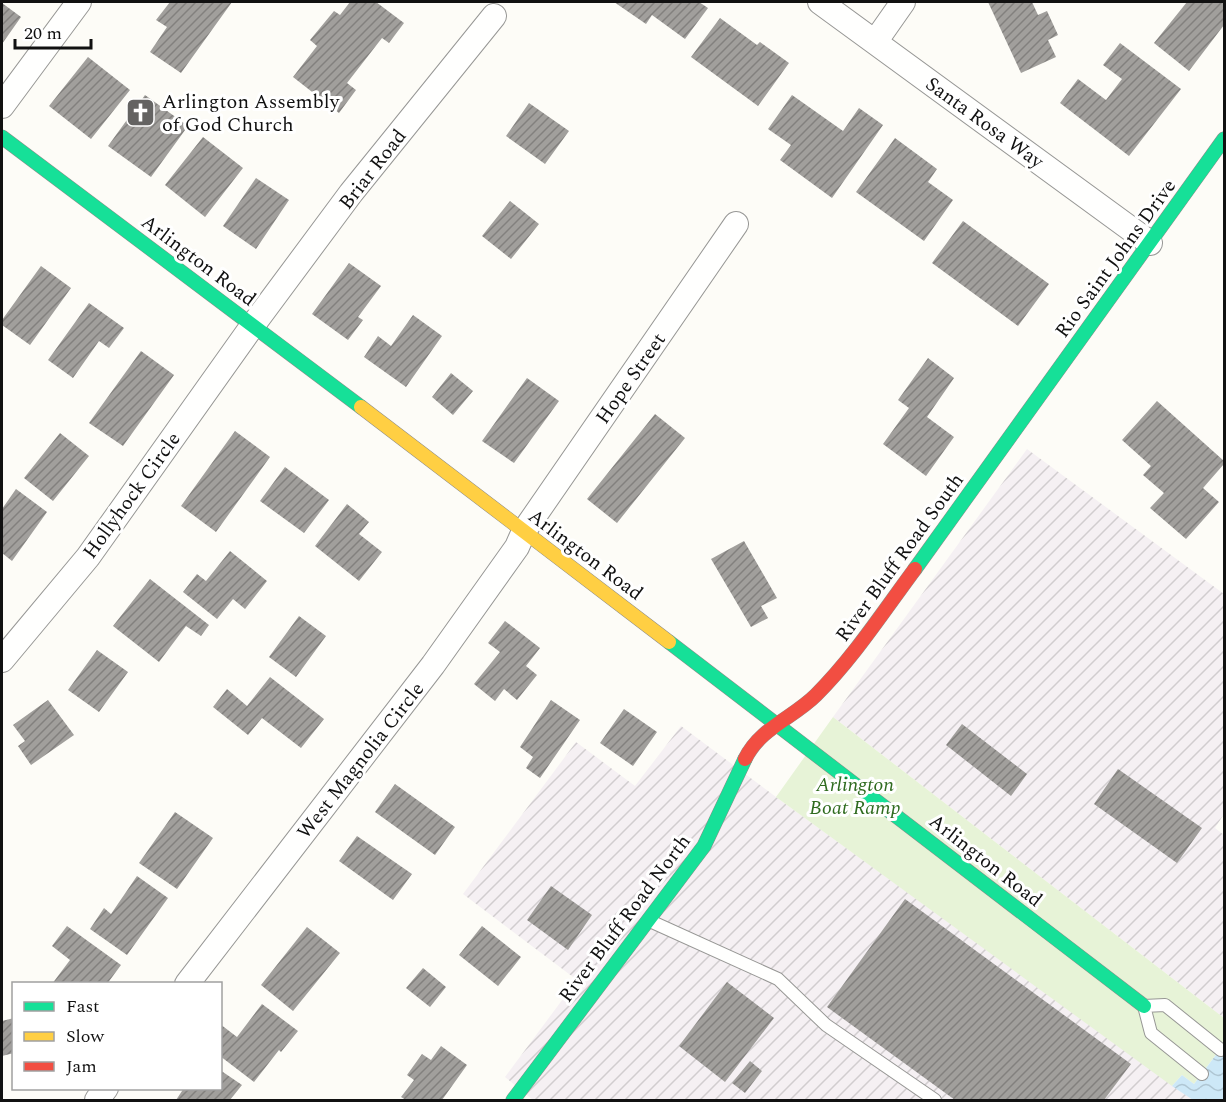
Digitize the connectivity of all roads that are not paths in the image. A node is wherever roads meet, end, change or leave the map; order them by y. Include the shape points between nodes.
1 (79, 2) edge
2 (820, 2) edge
3 (903, 2) edge
4 (494, 16) dead end
5 (874, 42) junction
6 (2, 106) edge
7 (2, 137) edge
8 (1224, 139) edge
9 (736, 224) dead end
10 (1150, 243) junction
11 (253, 325) junction
12 (1039, 399) joint
13 (524, 531) junction
14 (2, 660) edge
15 (776, 723) junction
16 (649, 920) junction
17 (189, 982) edge
18 (1144, 1006) junction
19 (1221, 1050) dead end
20 (1202, 1074) dead end
21 (513, 1101) edge
22 (935, 1101) edge

1 - 6 street
2 - 5 street, Santa Rosa Way
3 - 5 street
4 - 11 street, Briar Road via 351,193
5 - 10 street, Santa Rosa Way
7 - 11 street, Arlington Road
8 - 10 street, Rio Saint Johns Drive
9 - 13 street, Hope Street
10 - 12 street, Rio Saint Johns Drive
11 - 13 street, Arlington Road
11 - 14 street, Hollyhock Circle via 88,556
12 - 15 street, River Bluff Road South via 857,649 814,697
13 - 15 street, Arlington Road
13 - 17 street, West Magnolia Circle via 517,547 433,665
15 - 16 street, River Bluff Road North via 750,748 704,846
15 - 18 street, Arlington Road
16 - 21 street, River Bluff Road North
16 - 22 lane via 778,979 826,1024
18 - 19 lane via 1165,1005
18 - 20 lane via 1151,1033

